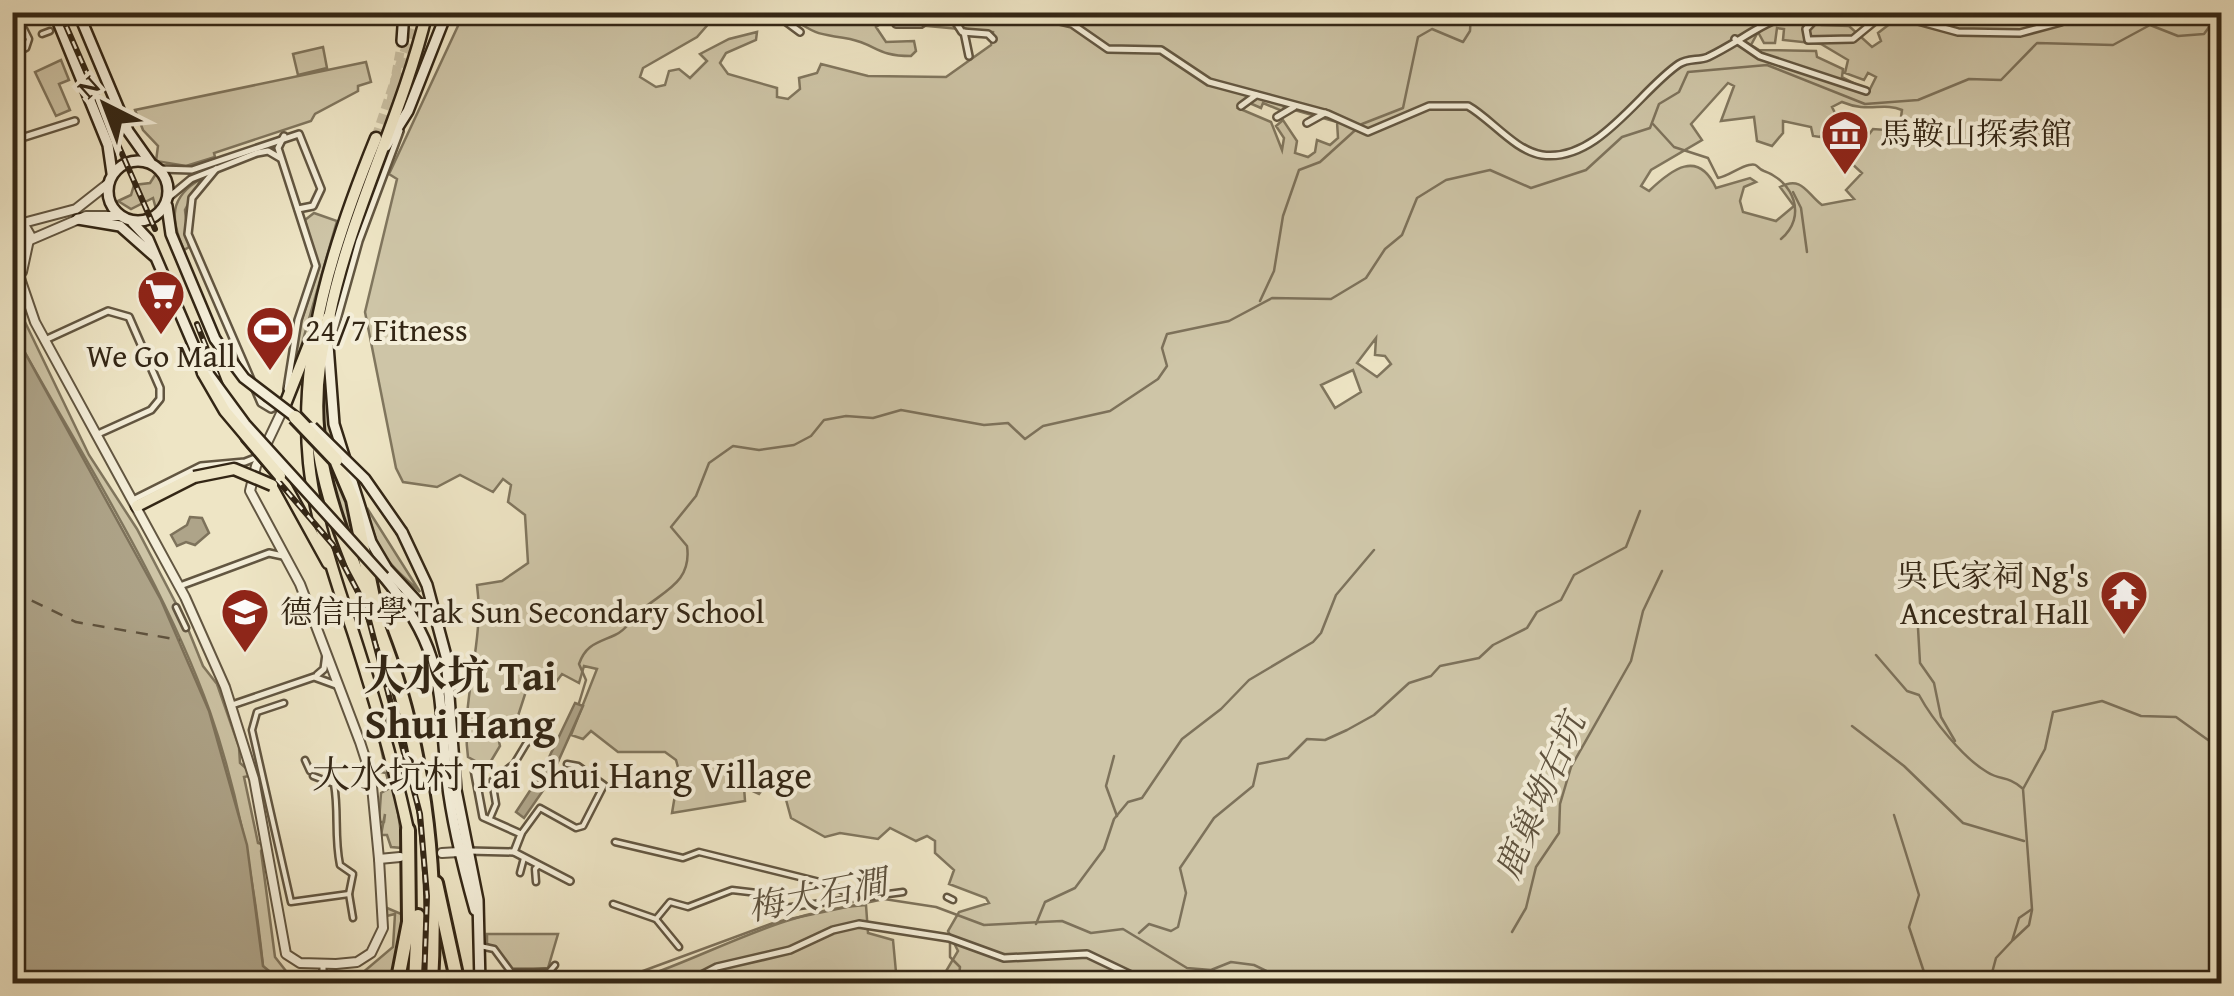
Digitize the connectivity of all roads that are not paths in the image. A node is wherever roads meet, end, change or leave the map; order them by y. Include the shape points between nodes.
1 (17, 12) edge
2 (54, 12) edge
3 (78, 12) edge
4 (404, 12) edge
5 (427, 12) edge
6 (446, 12) edge
7 (773, 12) edge
8 (906, 12) edge
9 (975, 12) edge
10 (1020, 12) edge
11 (1796, 12) edge
12 (1822, 12) edge
13 (933, 16) junction
14 (953, 18) junction
15 (2061, 22) dead end
16 (896, 24) dead end
17 (22, 25) dead end
18 (12, 27) edge
19 (50, 31) dead end
20 (800, 32) dead end
21 (964, 32) junction
22 (42, 34) dead end
23 (993, 39) dead end
24 (1735, 39) junction
25 (402, 41) tunnel mouth
26 (12, 56) edge
27 (969, 56) dead end
28 (1866, 91) dead end
29 (1256, 96) junction
30 (1241, 106) dead end
31 (1294, 107) junction
32 (1325, 113) junction
33 (1277, 116) dead end
34 (404, 120) junction
35 (75, 121) dead end
36 (1308, 123) dead end
37 (284, 136) junction
38 (376, 138) tunnel mouth
39 (12, 142) edge
40 (384, 148) junction
41 (282, 160) junction
42 (155, 166) junction
43 (216, 169) junction
44 (110, 180) junction
45 (167, 201) junction
46 (298, 209) junction
47 (12, 212) edge
48 (120, 216) junction
49 (78, 219) junction
50 (131, 221) junction
51 (18, 222) edge
52 (28, 244) junction
53 (12, 254) edge
54 (156, 257) junction
55 (22, 281) junction
56 (324, 319) junction
57 (44, 340) junction
58 (198, 360) joint
59 (327, 361) junction
60 (205, 372) junction
61 (284, 403) junction
62 (295, 417) junction
63 (97, 434) junction
64 (260, 456) junction
65 (276, 480) junction
66 (135, 503) junction
67 (364, 521) junction
68 (364, 547) junction
69 (288, 562) junction
70 (334, 574) junction
71 (179, 587) junction
72 (176, 608) dead end
73 (194, 614) junction
74 (182, 620) junction
75 (378, 621) junction
76 (186, 628) dead end
77 (440, 631) junction
78 (326, 654) junction
79 (314, 676) junction
80 (338, 686) junction
81 (284, 702) dead end
82 (232, 705) junction
83 (554, 719) dead end
84 (448, 723) junction
85 (305, 760) dead end
86 (566, 764) dead end
87 (474, 770) dead end
88 (490, 818) junction
89 (408, 830) junction
90 (522, 834) junction
91 (615, 842) dead end
92 (464, 852) junction
93 (514, 852) junction
94 (442, 853) dead end
95 (400, 857) dead end
96 (524, 858) junction
97 (379, 859) junction
98 (539, 865) junction
99 (432, 872) junction
100 (520, 873) dead end
101 (570, 881) dead end
102 (536, 882) dead end
103 (903, 892) dead end
104 (349, 894) junction
105 (854, 897) junction
106 (773, 903) dead end
107 (613, 904) dead end
108 (784, 908) dead end
109 (352, 918) dead end
110 (656, 919) junction
111 (679, 947) dead end
112 (480, 948) junction
113 (323, 964) junction
114 (555, 965) dead end
115 (416, 981) edge
116 (432, 981) edge
117 (323, 982) edge
118 (396, 984) edge
119 (458, 984) edge
120 (480, 984) edge
121 (684, 984) edge
122 (1150, 984) edge

1 - 17 street
2 - 44 main road via 108,145
3 - 42 main road via 128,131
4 - 25 main road
5 - 40 main road
6 - 34 main road
7 - 20 street
8 - 13 street
9 - 14 street
10 - 29 street via 1072,24 1108,49 1161,50 1207,81
11 - 24 street
12 - 15 street via 1806,29 1808,40 1854,38 1880,17 1896,15 1958,32 2020,33
13 - 14 street
13 - 16 street via 921,24
14 - 21 street
18 - 26 street via 24,29 29,39
19 - 22 street
21 - 23 street
21 - 27 street
24 - 28 street via 1760,56
24 - 32 street via 1707,58 1678,64 1602,134 1561,154 1536,154 1456,104 1429,106 1376,132
29 - 30 street
29 - 31 street
31 - 32 street
31 - 33 street
32 - 36 street
34 - 40 main road
34 - 59 street via 358,241
35 - 39 street
37 - 41 street via 278,143
37 - 42 street via 192,170
37 - 46 street via 302,136 320,194 310,208
38 - 56 main road via 336,244
40 - 56 main road
41 - 43 street via 262,152
41 - 46 street
42 - 44 main road via 125,164
42 - 45 main road via 168,182
43 - 45 street via 185,182
43 - 61 street via 190,204 189,240 261,402 273,409
44 - 48 main road via 109,201
44 - 51 street via 76,210
45 - 50 main road via 153,218
45 - 62 main road, bridge via 171,234 215,339 244,378
46 - 61 street via 316,272 298,320
47 - 51 street
48 - 49 street
48 - 50 main road
49 - 52 street
49 - 54 main road via 120,226
50 - 54 main road
51 - 52 street
52 - 53 street
52 - 55 street
53 - 55 street
54 - 58 main road
55 - 57 street
56 - 59 main road
56 - 61 main road
56 - 70 main road via 308,387 309,458
56 - 75 highway via 317,384 320,467 342,543
57 - 63 street
57 - 63 street via 108,311 129,318 160,399 151,410
58 - 60 main road
59 - 67 main road via 334,424
60 - 65 main road, bridge
60 - 84 main road, bridge via 416,620
61 - 64 street
62 - 68 highway, bridge via 328,449 347,484
62 - 77 main road, bridge via 346,458 402,532
63 - 66 street
64 - 66 street via 201,466
64 - 69 street via 252,500
65 - 66 main road, bridge via 234,470 194,477
65 - 70 main road
66 - 71 street
67 - 68 highway
67 - 77 main road via 381,561
68 - 75 highway
69 - 71 street via 269,553
69 - 78 street
70 - 89 main road
71 - 73 street
72 - 74 street
73 - 74 street
73 - 82 street
74 - 76 street
75 - 99 highway via 420,765
77 - 84 main road
78 - 79 street
78 - 80 street
79 - 80 street
79 - 82 street
80 - 97 street via 370,776
81 - 104 street via 258,712 252,730 291,902
82 - 113 street via 267,839 286,954 295,962
83 - 88 street via 492,780 496,804
84 - 92 main road via 447,780
85 - 104 street via 312,774 334,784 334,834 340,864 352,874
86 - 90 street via 604,785 583,826 540,808
87 - 88 street via 483,818
88 - 90 street
89 - 115 highway via 418,907
89 - 118 highway via 410,903
90 - 93 street
91 - 105 street via 682,858 699,852
92 - 93 street
92 - 94 street
92 - 112 main road
93 - 96 street
95 - 97 street
96 - 98 street
96 - 100 street
97 - 113 street via 380,942 357,962
98 - 101 street
98 - 102 street
99 - 116 highway
99 - 119 highway
103 - 105 street
104 - 109 street
105 - 108 street
106 - 110 street via 766,894 732,890 688,907 670,902
107 - 110 street
110 - 111 street
112 - 114 street via 494,949 511,972 550,972
112 - 120 main road
113 - 117 street
121 - 122 street via 717,966 790,950 859,924 950,938 1004,958 1087,954

